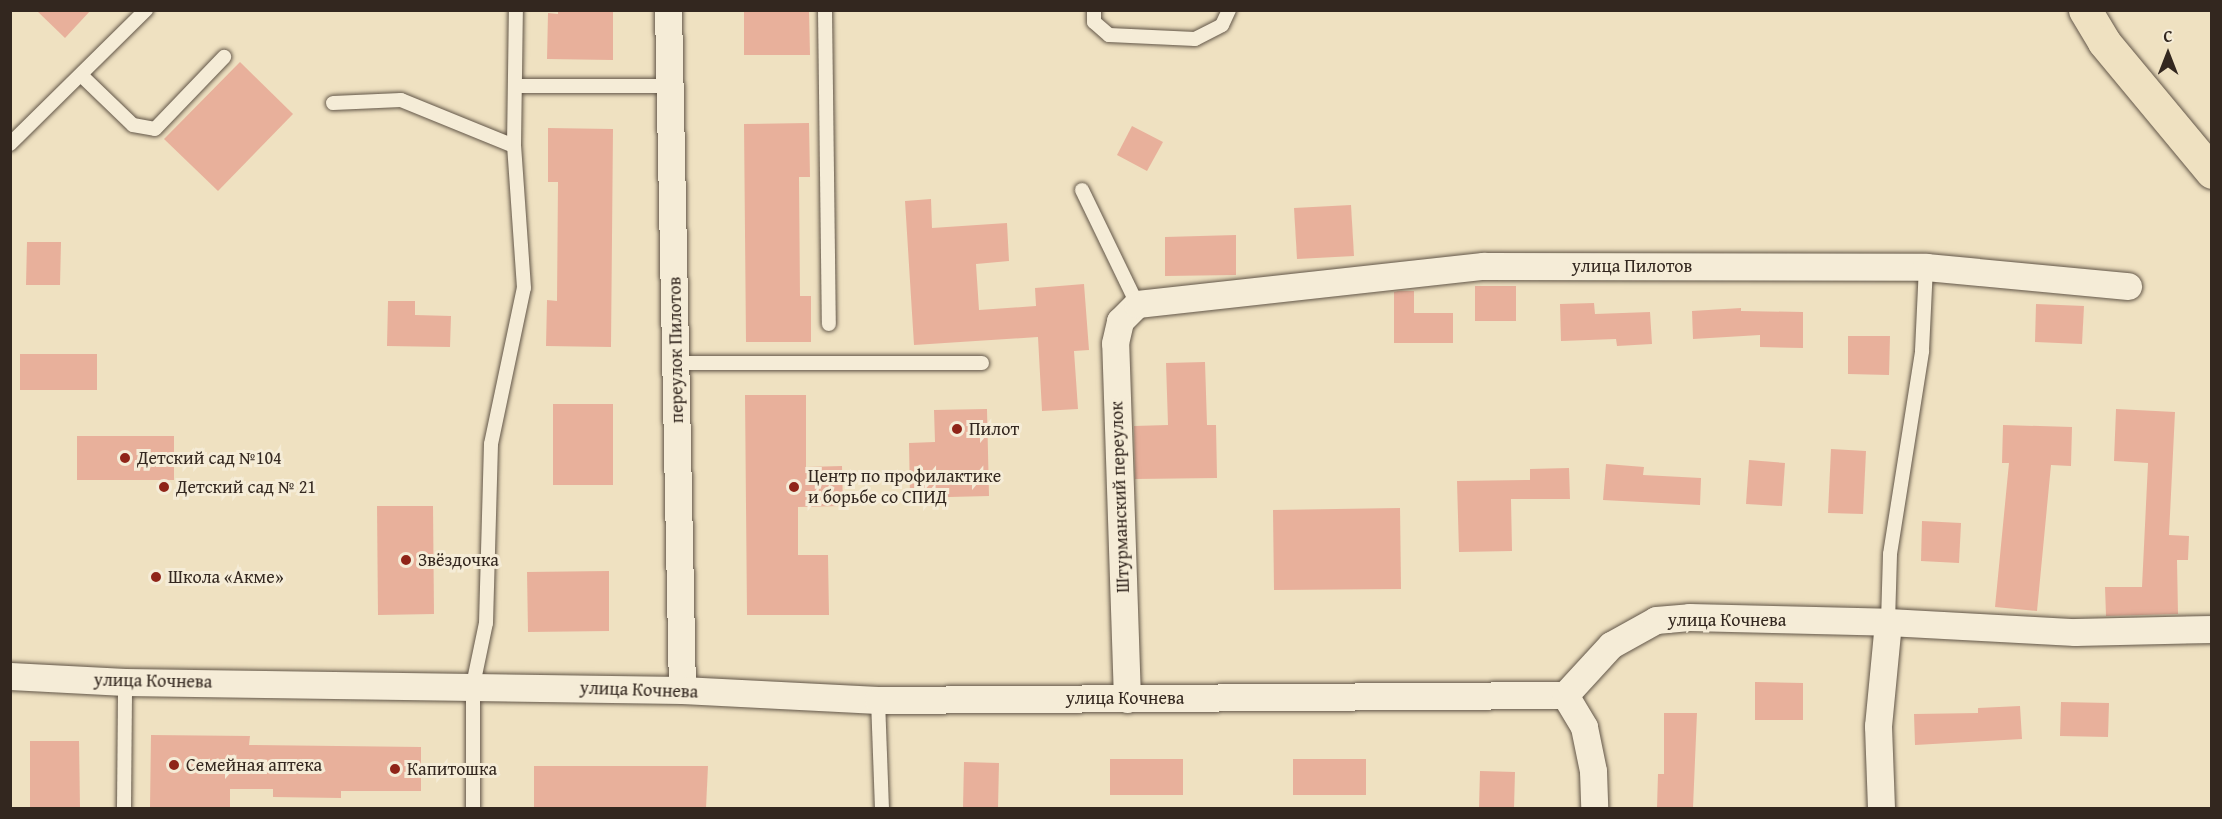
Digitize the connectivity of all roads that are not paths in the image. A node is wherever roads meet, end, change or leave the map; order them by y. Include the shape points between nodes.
1 (146, 10) edge
2 (516, 10) edge
3 (668, 10) edge
4 (825, 10) edge
5 (1094, 10) edge
6 (1229, 10) edge
7 (2085, 10) edge
8 (224, 57) dead end
9 (81, 75) junction
10 (516, 86) junction
11 (670, 86) junction
12 (333, 103) dead end
13 (10, 144) edge
14 (514, 146) junction
15 (2211, 171) edge
16 (1082, 190) dead end
17 (1926, 267) junction
18 (2128, 286) dead end
19 (1137, 304) junction
20 (829, 324) dead end
21 (676, 363) junction
22 (982, 363) dead end
23 (1888, 622) junction
24 (2211, 630) edge
25 (10, 676) edge
26 (125, 682) junction
27 (473, 685) junction
28 (682, 690) junction
29 (1565, 695) junction
30 (1127, 699) junction
31 (878, 700) junction
32 (124, 808) edge
33 (473, 808) edge
34 (882, 808) edge
35 (1594, 808) edge
36 (1881, 808) edge

1 - 9 lane
2 - 10 lane
3 - 11 street, переулок Пилотов
4 - 20 lane
5 - 6 lane via 1094,22 1109,35 1195,39 1222,25
7 - 15 highway via 2104,42
8 - 9 lane via 155,129 133,125
9 - 13 lane
10 - 11 lane
10 - 14 lane
11 - 21 street, переулок Пилотов
12 - 14 lane via 401,100
14 - 27 lane via 524,288 491,444 486,623
16 - 19 lane
17 - 18 street, улица Пилотов
17 - 19 street, улица Пилотов via 1484,266
17 - 23 lane via 1922,351 1890,554
19 - 30 street, Штурманский переулок via 1120,321 1115,343
21 - 22 lane
21 - 28 street, переулок Пилотов
23 - 24 street, улица Кочнева via 2075,632
23 - 29 street, улица Кочнева via 1689,617 1656,620 1611,645
23 - 36 street via 1878,726
25 - 26 street, улица Кочнева
26 - 27 street, улица Кочнева
26 - 32 lane
27 - 28 street, улица Кочнева
27 - 33 lane
28 - 31 street, улица Кочнева
29 - 30 street, улица Кочнева
29 - 35 street via 1584,727 1593,771
30 - 31 street, улица Кочнева
31 - 34 lane

